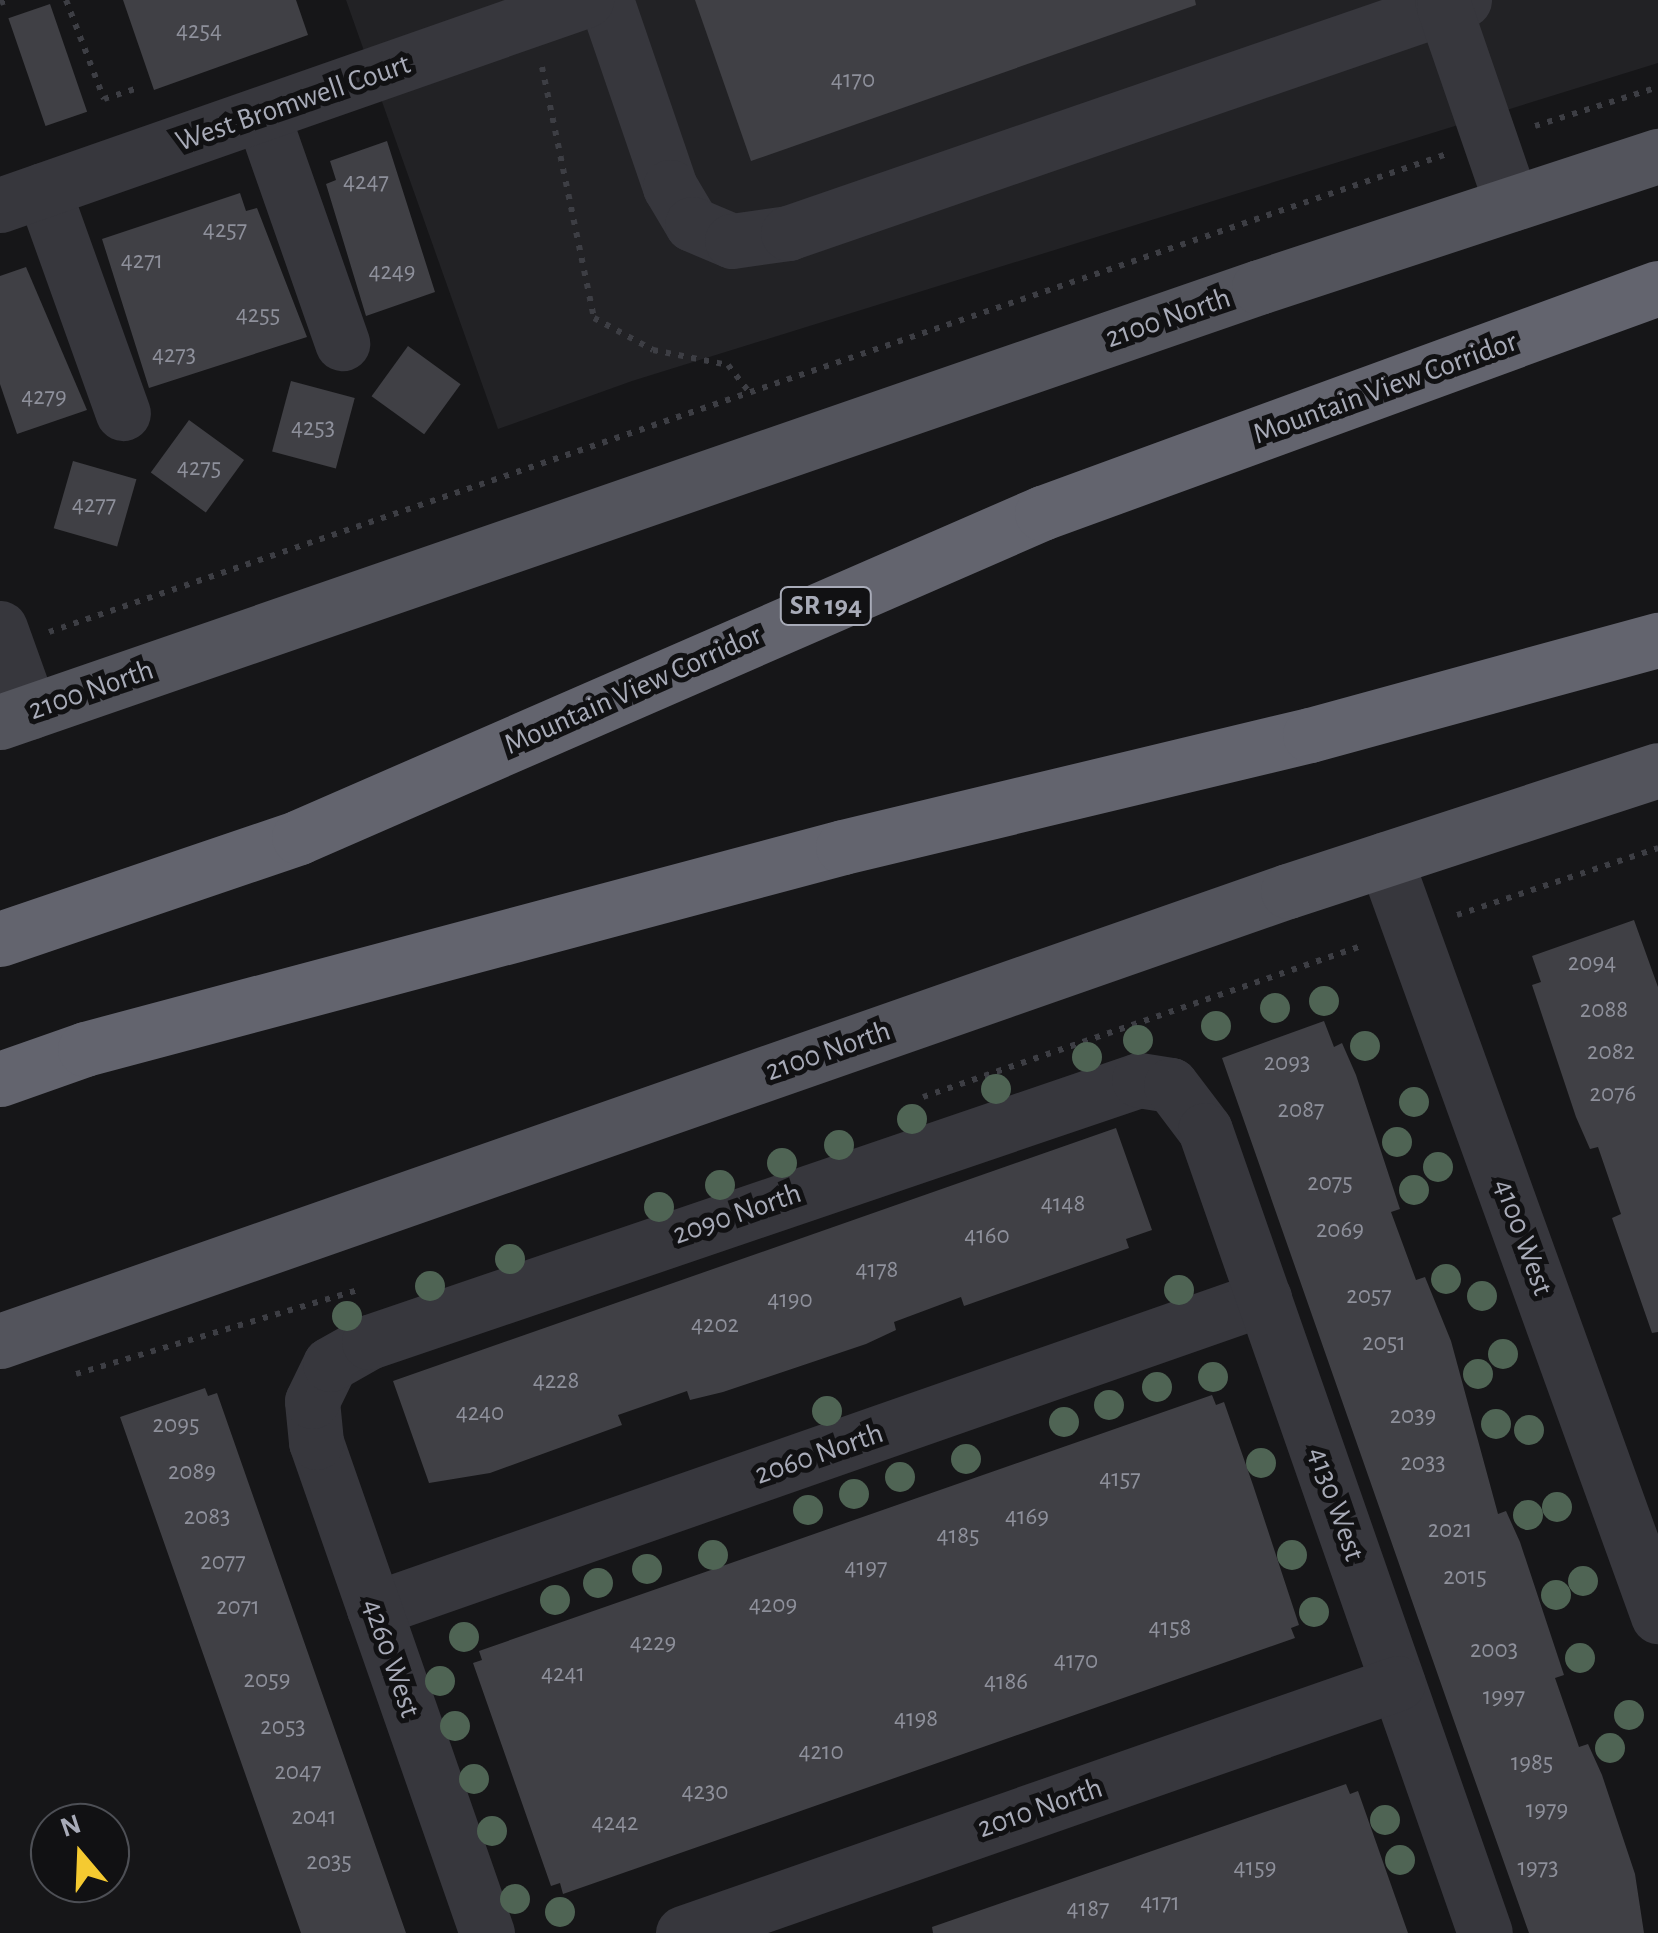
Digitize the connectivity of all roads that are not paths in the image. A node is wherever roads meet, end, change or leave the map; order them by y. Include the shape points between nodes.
1 (586, 0) edge
2 (606, 0) edge
3 (1450, 2) edge
4 (262, 114) junction
5 (1658, 156) edge
6 (21, 198) edge
7 (1512, 204) junction
8 (1658, 288) edge
9 (342, 343) dead end
10 (123, 413) dead end
11 (0, 628) edge
12 (1658, 640) edge
13 (15, 717) edge
14 (1658, 770) edge
15 (1385, 859) junction
16 (0, 938) edge
17 (0, 1080) edge
18 (1171, 1085) joint
19 (1264, 1298) junction
20 (0, 1341) edge
21 (318, 1382) joint
22 (374, 1609) junction
23 (1658, 1616) edge
24 (1398, 1684) junction
25 (487, 1933) edge
26 (683, 1933) edge
27 (1485, 1933) edge

1 - 4 street, West Bromwell Court
2 - 3 street via 670,187 692,224 732,241 788,233
3 - 7 street
4 - 6 street, West Bromwell Court
4 - 9 street
5 - 7 main road, 2100 North
6 - 10 street
7 - 13 main road, 2100 North
8 - 16 highway, Mountain View Corridor / SR 194 via 1042,513 299,837
11 - 13 street
12 - 17 highway via 1310,735 786,862 104,1044
14 - 15 main road, 2100 North
15 - 20 main road, 2100 North
15 - 23 street, 4100 West
18 - 19 street, 4130 West via 1197,1111
18 - 21 street, 2090 North via 1122,1082 369,1342 330,1364
19 - 22 street, 2060 North
19 - 24 street, 4130 West
21 - 22 street, 4260 West via 311,1422
22 - 25 street, 4260 West
24 - 26 street, 2010 North
24 - 27 street, 4130 West

